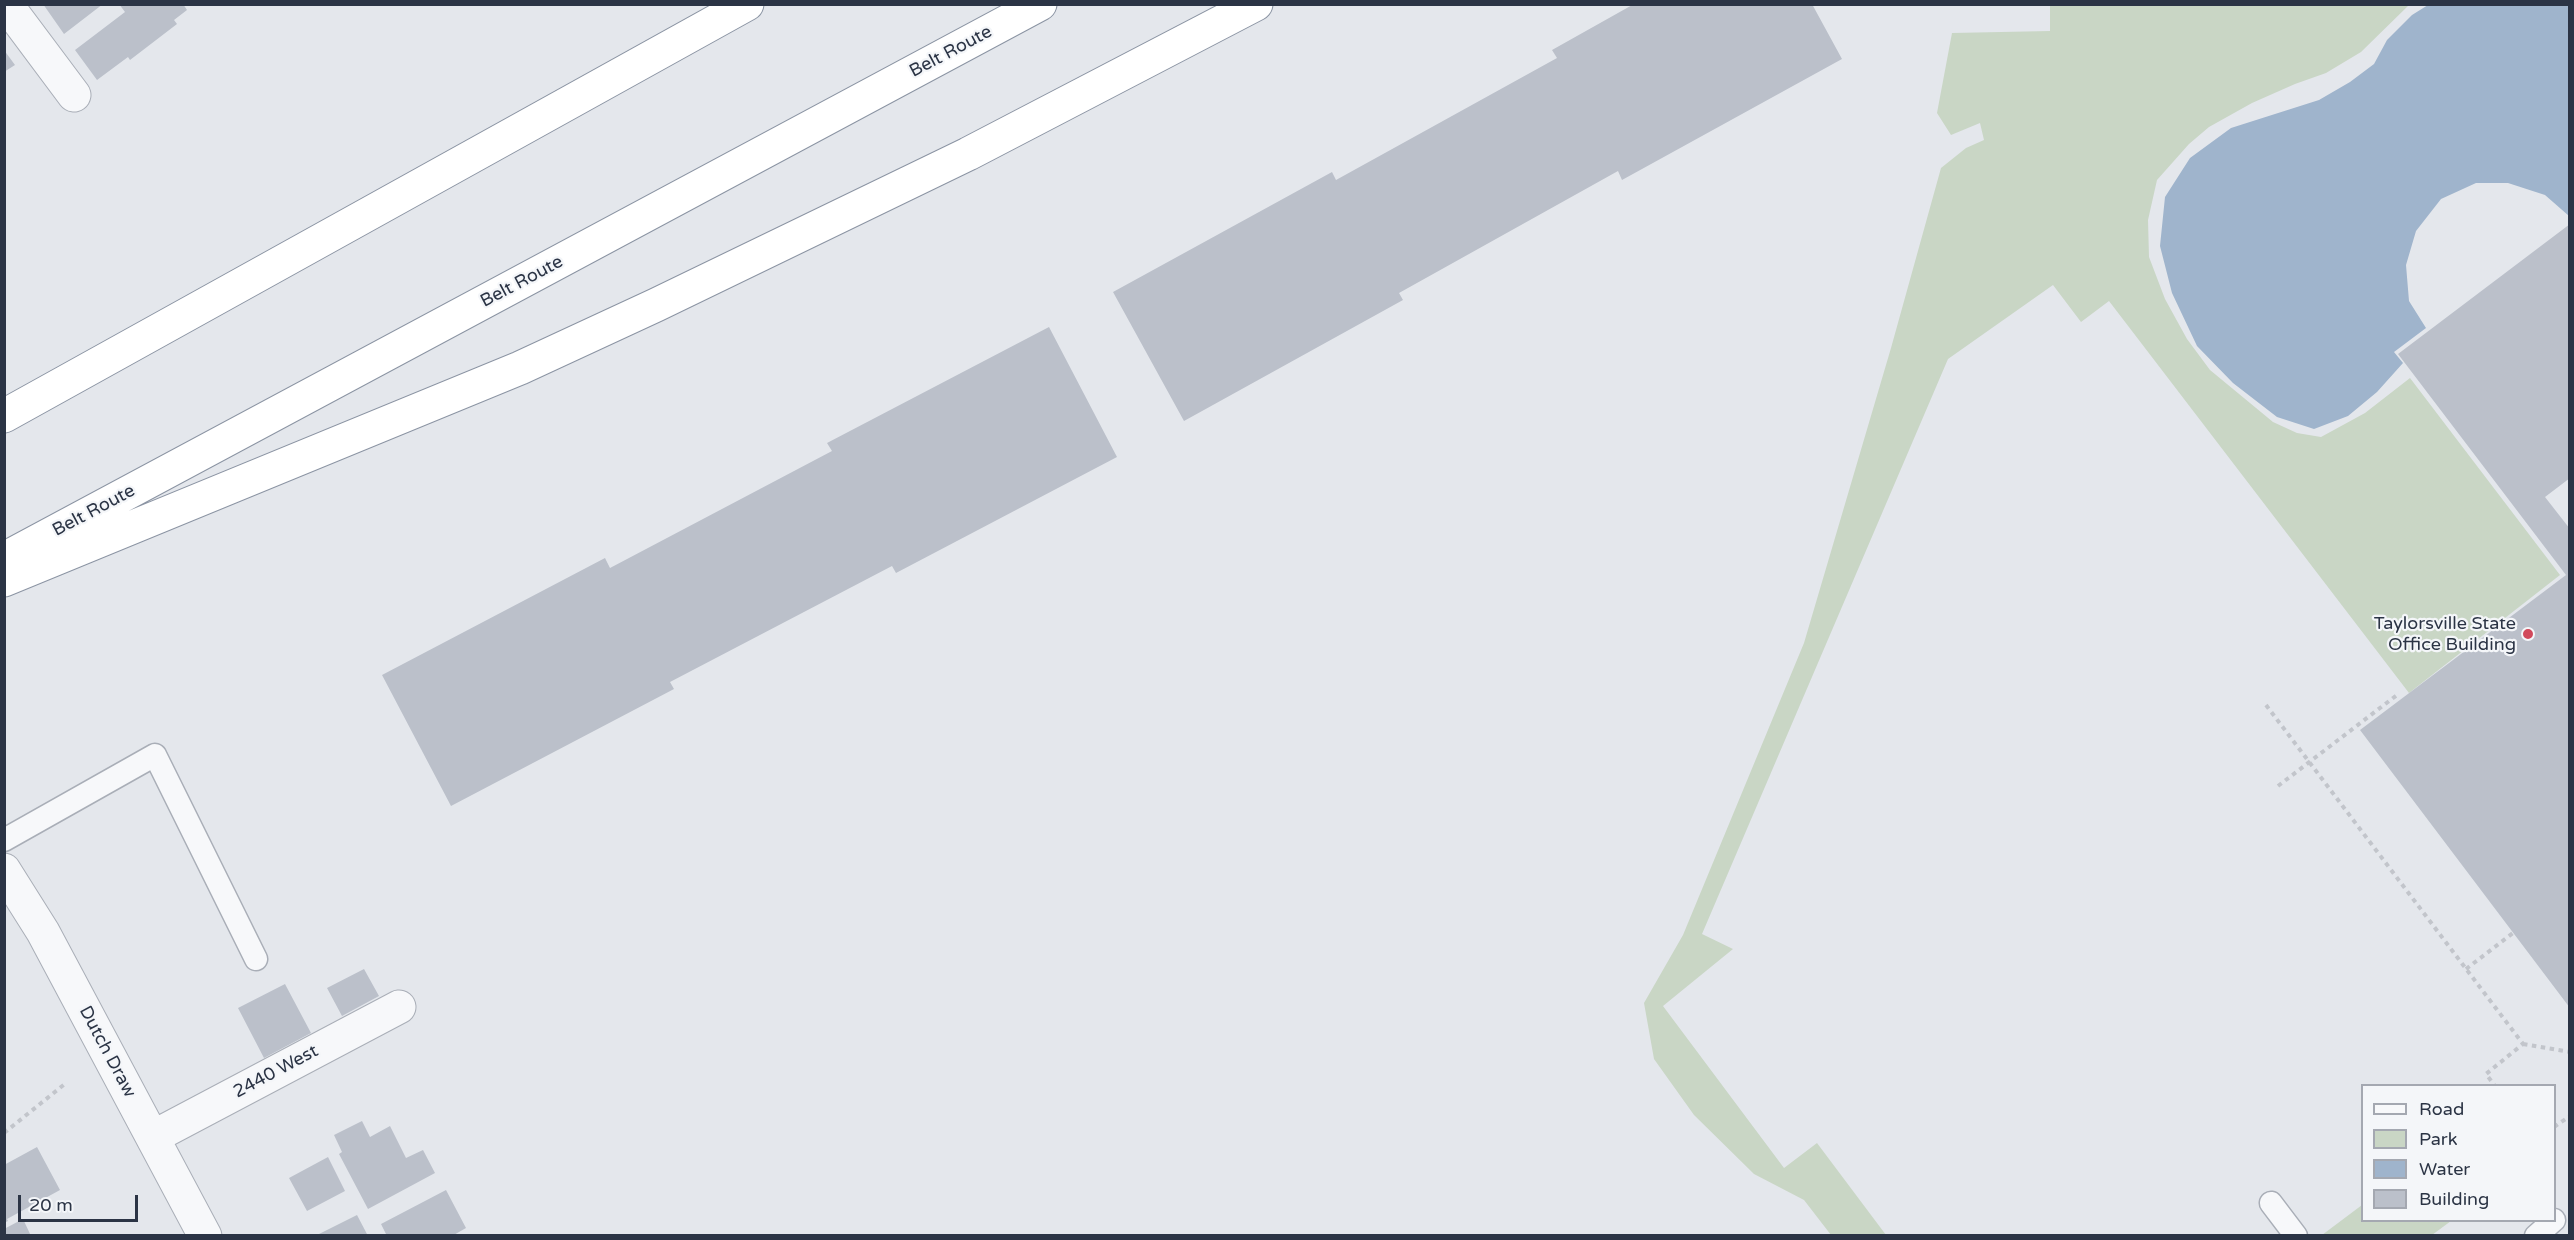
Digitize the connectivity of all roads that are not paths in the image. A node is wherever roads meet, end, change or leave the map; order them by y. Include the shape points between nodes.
1 (6, 4) edge
2 (747, 4) edge
3 (1040, 4) edge
4 (1256, 4) edge
5 (74, 95) dead end
6 (4, 416) edge
7 (4, 559) edge
8 (4, 580) edge
9 (4, 840) edge
10 (4, 870) edge
11 (256, 959) dead end
12 (399, 1007) dead end
13 (153, 1137) junction
14 (2271, 1203) dead end
15 (2570, 1208) edge
16 (2556, 1218) edge
17 (2552, 1222) edge
18 (205, 1236) edge
19 (2296, 1236) edge
20 (2536, 1236) edge

1 - 5 street
2 - 6 highway
3 - 7 highway, Belt Route
4 - 8 highway via 957,159 520,368
9 - 11 lane via 155,755
10 - 13 street, Dutch Draw via 43,932
12 - 13 street, 2440 West
13 - 18 street, Dutch Draw
14 - 19 lane
15 - 16 lane
17 - 20 lane

